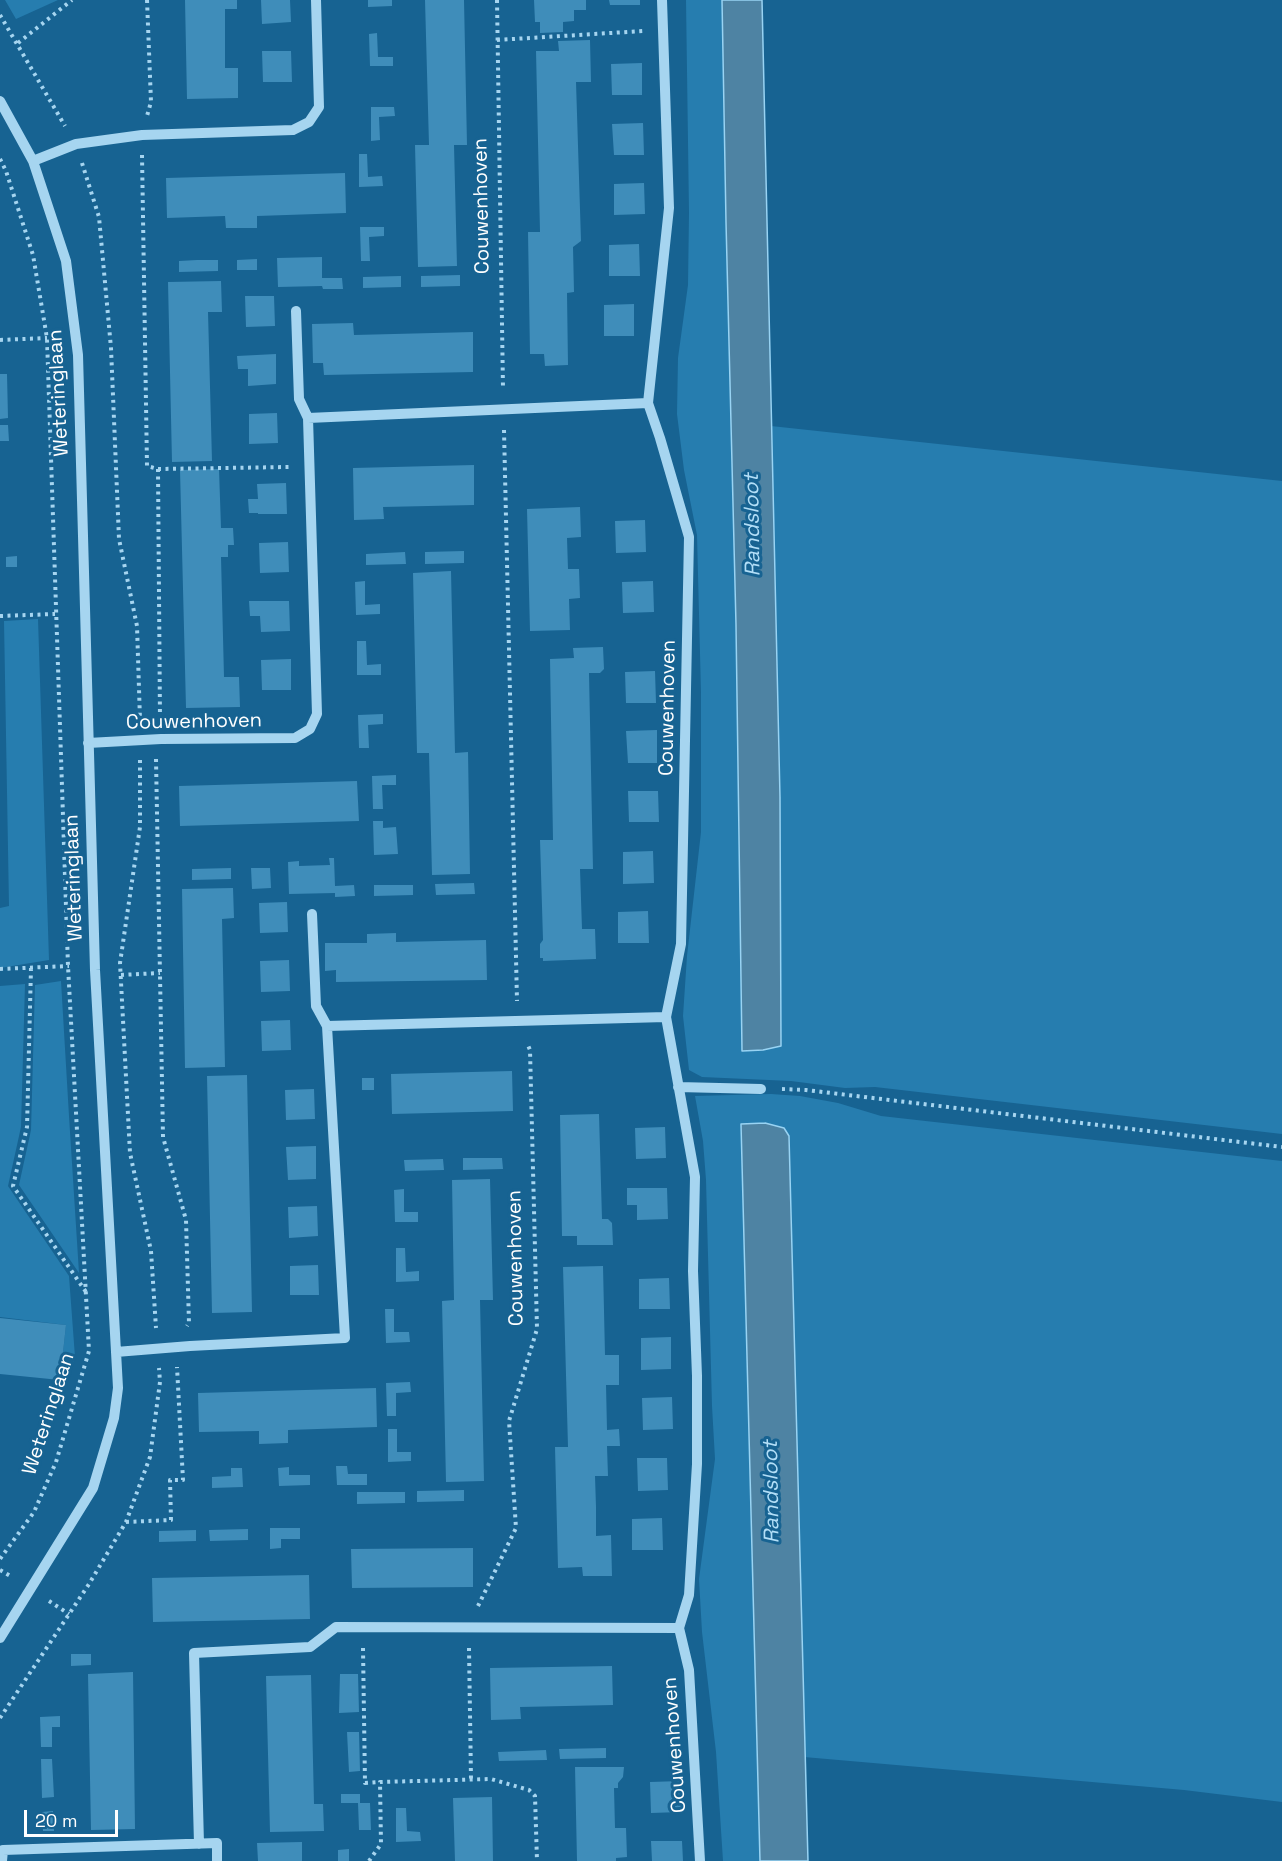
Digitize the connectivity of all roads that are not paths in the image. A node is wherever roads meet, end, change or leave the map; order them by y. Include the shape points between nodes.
1 (316, 0) edge
2 (662, 0) edge
3 (0, 101) edge
4 (33, 161) junction
5 (296, 311) dead end
6 (648, 403) junction
7 (308, 418) junction
8 (88, 743) junction
9 (312, 914) dead end
10 (666, 1017) junction
11 (327, 1026) junction
12 (678, 1087) junction
13 (761, 1089) road end
14 (116, 1352) junction
15 (679, 1628) junction
16 (0, 1638) edge
17 (199, 1844) junction
18 (2, 1861) edge
19 (217, 1861) edge
20 (700, 1861) edge

1 - 4 street via 319,107 309,122 293,130 142,135 76,144
2 - 6 street, Couwenhoven via 669,208
3 - 4 street, Weteringlaan
4 - 8 street, Weteringlaan via 66,261 78,355
5 - 7 street, Couwenhoven via 299,399
6 - 7 street
6 - 10 street, Couwenhoven via 689,537 681,944
7 - 8 street, Couwenhoven via 317,714 310,729 295,738
8 - 14 street, Weteringlaan via 95,965
9 - 11 street via 316,1006
10 - 11 street
10 - 12 street, Couwenhoven
11 - 14 street via 345,1338
12 - 13 street
12 - 15 street, Couwenhoven via 695,1177 697,1376 697,1464 688,1595
14 - 16 street, Weteringlaan via 118,1388 114,1418 93,1488
15 - 17 street via 336,1627 310,1647 194,1653
15 - 20 street, Couwenhoven via 689,1670
17 - 18 street via 3,1850
17 - 19 street via 217,1844

